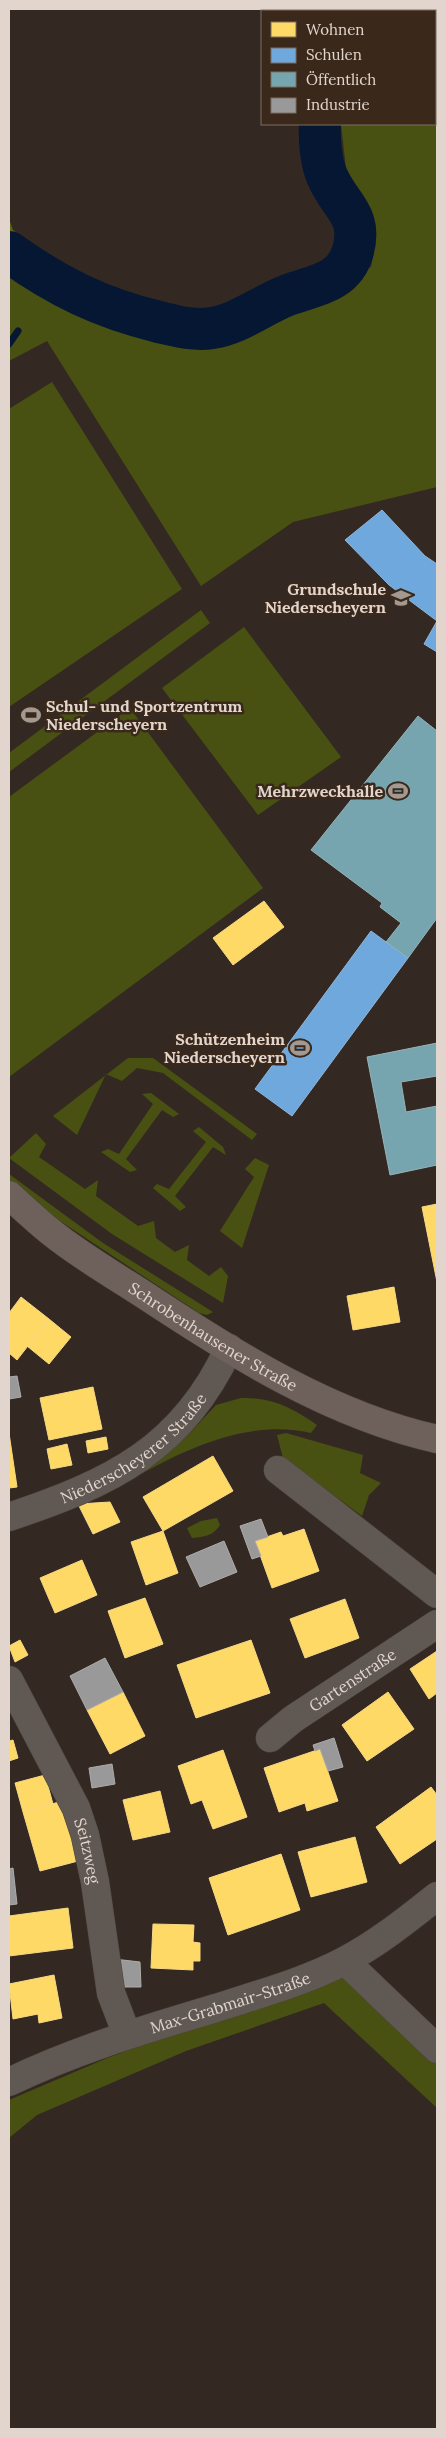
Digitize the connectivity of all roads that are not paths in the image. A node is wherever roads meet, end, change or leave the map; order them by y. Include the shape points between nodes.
1 (9, 1196) edge
2 (229, 1348) junction
3 (437, 1438) edge
4 (278, 1470) dead end
5 (9, 1517) edge
6 (437, 1594) edge
7 (437, 1624) edge
8 (9, 1680) edge
9 (270, 1738) dead end
10 (437, 1896) edge
11 (345, 1961) junction
12 (127, 2035) junction
13 (437, 2049) edge
14 (9, 2082) edge

1 - 2 main road, Schrobenhausener Straße via 53,1234
2 - 3 main road, Schrobenhausener Straße via 328,1400 383,1423
2 - 5 street, Niederscheyerer Straße via 219,1370 195,1405 151,1452 96,1485
4 - 6 street
7 - 9 street, Gartenstraße via 293,1719
8 - 12 street, Seitzweg via 76,1808 85,1835 109,1983
10 - 11 street, Max-Grabmair-Straße
11 - 12 street, Max-Grabmair-Straße via 292,1984
11 - 13 street
12 - 14 street, Max-Grabmair-Straße

